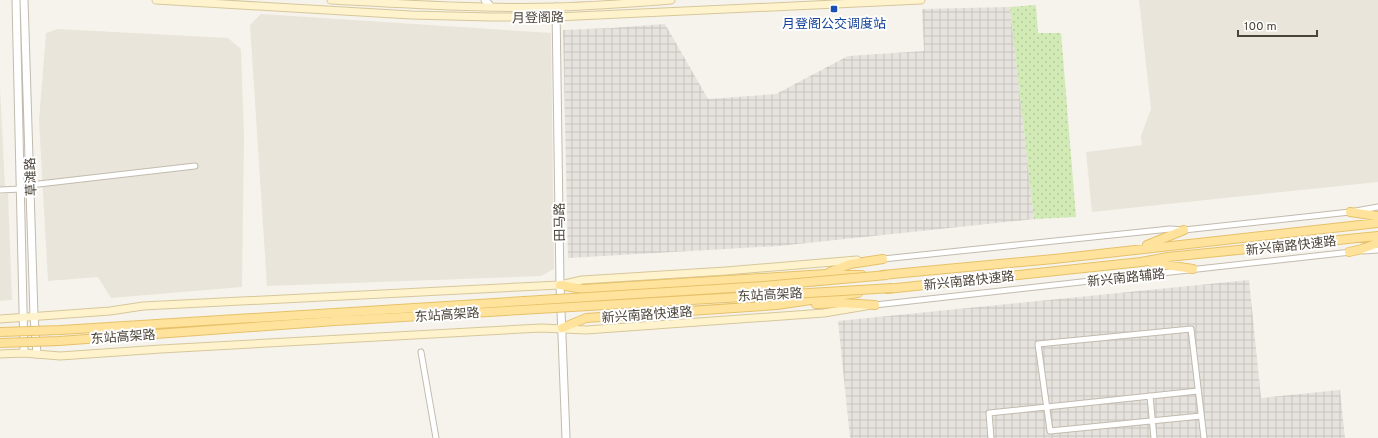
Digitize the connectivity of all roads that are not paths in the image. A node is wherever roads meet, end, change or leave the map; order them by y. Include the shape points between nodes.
1 (16, 0) edge
2 (24, 0) edge
3 (156, 0) edge
4 (331, 0) edge
5 (485, 0) edge
6 (671, 0) edge
7 (921, 0) edge
8 (491, 7) junction
9 (556, 7) junction
10 (556, 17) junction
11 (195, 166) dead end
12 (30, 185) junction
13 (21, 189) junction
14 (0, 190) edge
15 (1378, 208) edge
16 (1350, 212) junction
17 (1378, 216) edge
18 (1378, 223) edge
19 (1184, 230) junction
20 (1378, 236) edge
21 (1378, 243) edge
22 (1138, 249) junction
23 (1378, 250) edge
24 (1349, 252) junction
25 (883, 259) junction
26 (1141, 262) junction
27 (1193, 269) junction
28 (826, 274) junction
29 (887, 275) junction
30 (560, 285) junction
31 (893, 288) junction
32 (777, 305) junction
33 (875, 305) junction
34 (34, 316) junction
35 (24, 317) junction
36 (0, 319) edge
37 (562, 328) junction
38 (0, 332) edge
39 (0, 343) edge
40 (421, 352) dead end
41 (24, 353) junction
42 (0, 354) edge
43 (37, 354) junction
44 (1198, 391) junction
45 (1150, 396) junction
46 (1047, 407) junction
47 (1201, 416) junction
48 (1152, 421) junction
49 (436, 438) edge
50 (566, 438) edge
51 (991, 438) edge
52 (1154, 438) edge
53 (1204, 438) edge

1 - 13 street, 草滩路
2 - 12 street, 草滩路
3 - 10 main road, 月登阁路 via 411,15
4 - 8 main road, 月登阁路
5 - 8 street
6 - 9 main road, 月登阁路
7 - 10 main road, 月登阁路
8 - 9 main road, 月登阁路
9 - 10 street, 田马路
10 - 30 street, 田马路
11 - 12 street
12 - 34 street, 草滩路
13 - 14 street
13 - 35 street, 草滩路
15 - 16 street
16 - 17 main road
16 - 19 street
18 - 22 main road, 新兴南路快速路
19 - 22 main road
19 - 25 street via 1170,229
20 - 26 main road, 新兴南路快速路 via 1168,257
21 - 24 main road
22 - 29 main road, 新兴南路快速路
23 - 24 street, 新兴南路辅路
24 - 27 street, 新兴南路辅路
25 - 28 main road via 850,264
25 - 30 main road via 582,280
26 - 27 main road
26 - 31 main road, 新兴南路快速路
27 - 33 street, 新兴南路辅路
28 - 29 main road, 新兴南路快速路
28 - 30 main road, 新兴南路快速路 via 583,289
29 - 38 main road, 东站高架路, bridge via 764,286
30 - 34 main road via 143,306
30 - 37 street, 田马路
31 - 32 main road, 新兴南路快速路
31 - 39 main road, 东站高架路, bridge
32 - 33 main road
32 - 37 main road, 新兴南路快速路 via 586,318
33 - 37 main road via 824,313 586,330
34 - 35 main road
34 - 43 street, 草滩路
35 - 36 main road
35 - 41 street, 草滩路
37 - 43 main road via 60,356
37 - 50 street, 田马路
40 - 49 street
41 - 42 main road
41 - 43 main road
44 - 45 street
44 - 46 street via 1191,329 1038,344
44 - 47 street
45 - 46 street
45 - 48 street
46 - 48 street via 1050,431
46 - 51 street via 989,413
47 - 48 street
47 - 53 street
48 - 52 street

